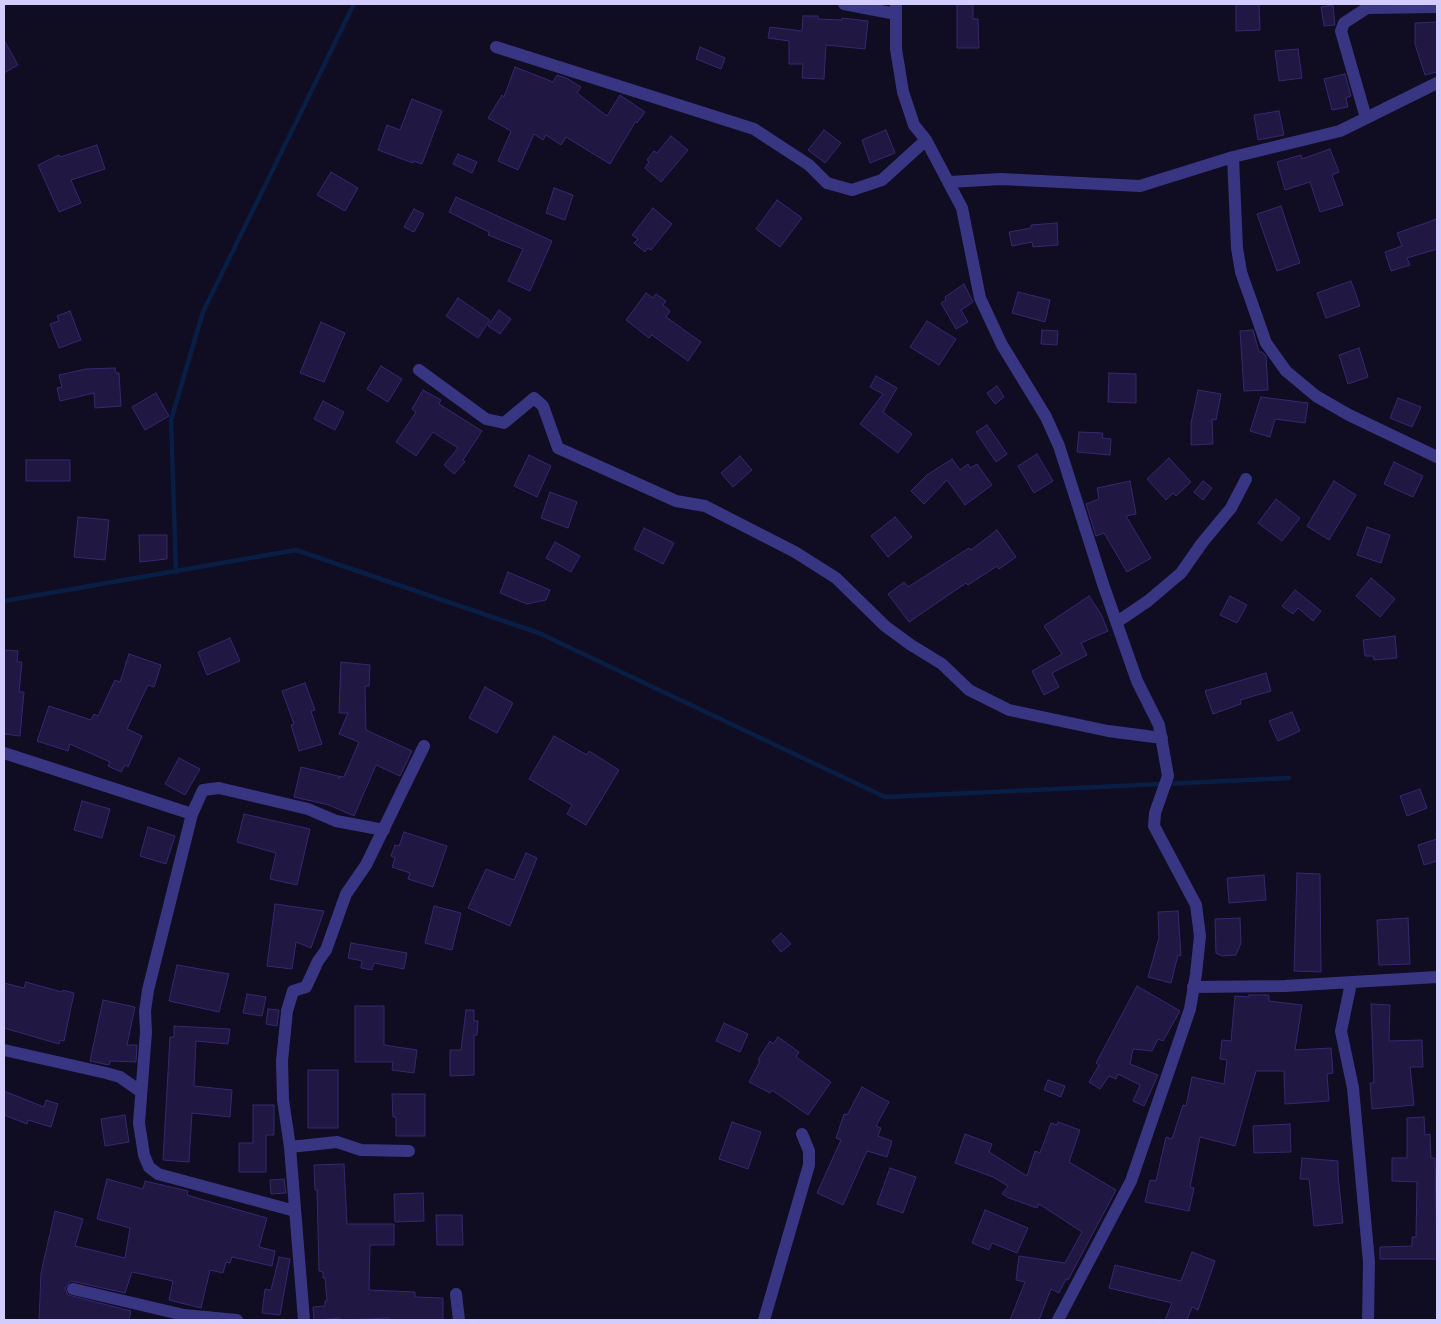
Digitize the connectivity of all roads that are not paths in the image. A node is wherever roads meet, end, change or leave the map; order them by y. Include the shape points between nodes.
1 (844, 4) edge
2 (1437, 7) edge
3 (896, 9) edge
4 (496, 47) dead end
5 (1437, 83) edge
6 (1366, 118) junction
7 (926, 140) junction
8 (1233, 157) junction
9 (950, 182) junction
10 (419, 370) dead end
11 (1437, 457) edge
12 (1246, 479) dead end
13 (1116, 622) junction
14 (1162, 738) junction
15 (424, 746) dead end
16 (4, 752) edge
17 (192, 814) junction
18 (384, 830) junction
19 (1437, 976) edge
20 (1351, 983) junction
21 (1193, 987) junction
22 (4, 1050) edge
23 (140, 1091) junction
24 (802, 1134) dead end
25 (290, 1147) junction
26 (409, 1151) dead end
27 (295, 1211) junction
28 (73, 1289) dead end
29 (456, 1294) dead end
30 (237, 1320) edge
31 (304, 1320) edge
32 (459, 1320) edge
33 (764, 1320) edge
34 (1058, 1320) edge
35 (1368, 1320) edge

1 - 3 street
2 - 6 street via 1367,8 1344,23 1341,31
3 - 7 street via 896,49 903,92 914,125
4 - 7 street via 754,129 809,165 826,183 852,190 882,180
5 - 6 street
6 - 8 street via 1340,131
7 - 9 street
8 - 9 street via 1140,186 1001,179
8 - 11 street via 1241,272 1266,343 1286,371 1316,396 1348,415
9 - 13 street via 962,208 980,298 1002,345 1046,417 1059,446
10 - 14 street via 486,419 504,423 534,398 543,406 558,448 676,501 705,506 795,552 836,578 885,626 942,664 969,690 1009,710 1081,726
12 - 13 street via 1231,508 1181,573
13 - 14 street
14 - 21 street via 1168,776 1154,826 1196,906 1200,936
15 - 18 street
16 - 17 street
17 - 18 street via 204,790 219,788 308,809 336,821
17 - 23 street via 148,990
18 - 25 street via 346,894 326,950 306,987 293,991 286,1011 283,1100
19 - 20 street
20 - 21 street
20 - 35 street via 1341,1031 1353,1088 1369,1262
21 - 34 street via 1190,1009 1130,1181
22 - 23 street via 120,1077
23 - 27 street via 139,1123 144,1155 149,1167 158,1174
24 - 33 street via 809,1151 809,1165
25 - 26 street via 337,1142 361,1150
25 - 27 street
27 - 31 street
28 - 30 street via 184,1315
29 - 32 street

